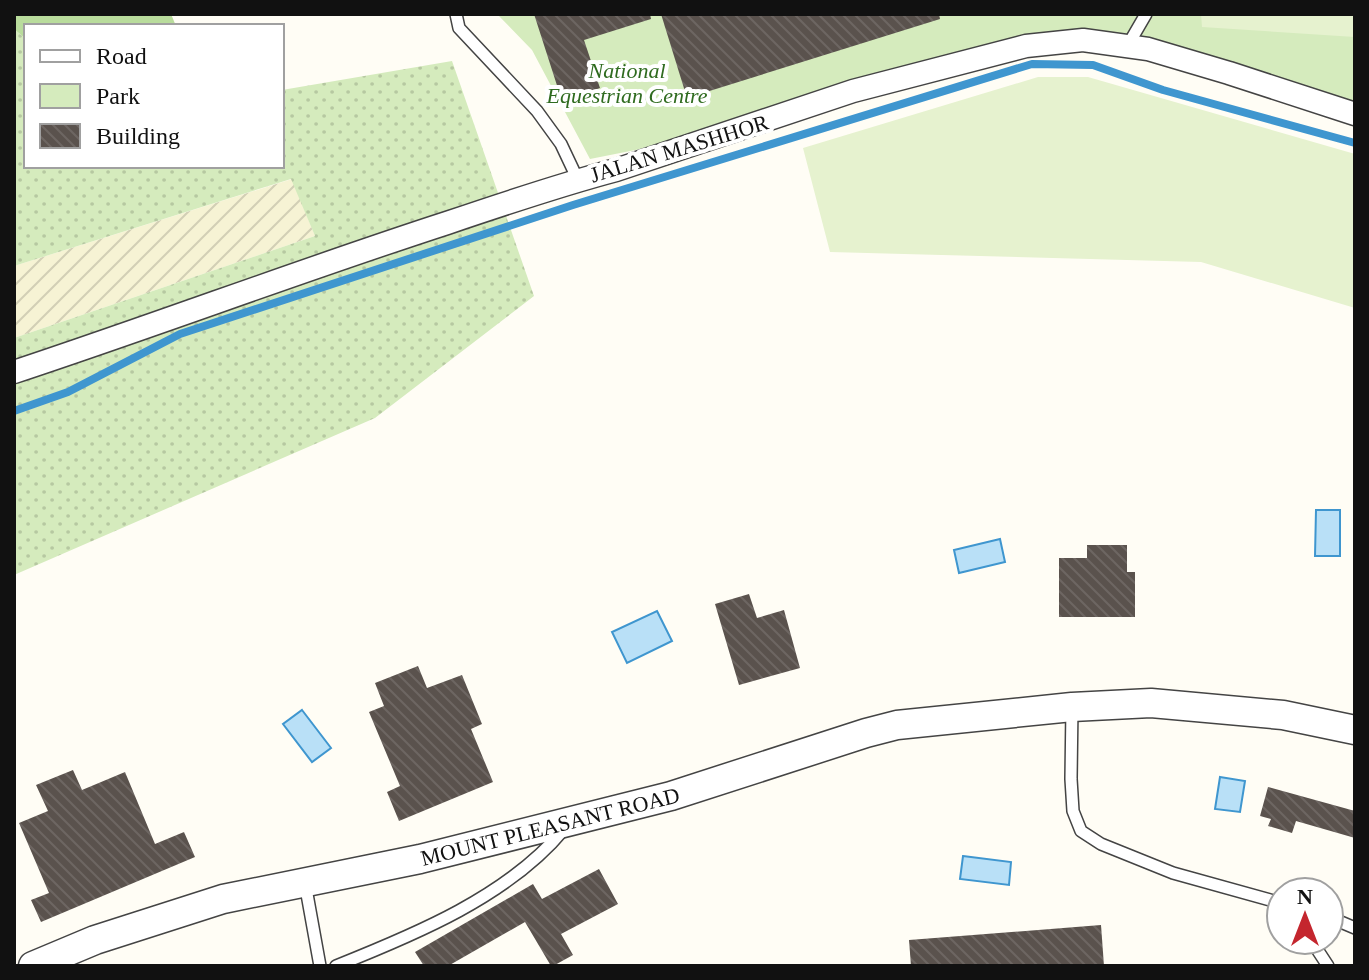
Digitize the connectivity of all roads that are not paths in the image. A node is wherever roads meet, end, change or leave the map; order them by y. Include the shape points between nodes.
1 (456, 14) edge
2 (1146, 14) edge
3 (1128, 45) junction
4 (1355, 114) edge
5 (578, 180) junction
6 (14, 372) edge
7 (1072, 707) junction
8 (1355, 730) edge
9 (569, 822) junction
10 (305, 882) junction
11 (1265, 899) edge
12 (33, 966) edge
13 (320, 966) edge
14 (336, 966) edge

1 - 5 lane via 459,28 537,111
2 - 3 lane
3 - 4 street, JALAN MASHHOR
3 - 5 street, JALAN MASHHOR via 1083,40 1026,46 853,91
5 - 6 street, JALAN MASHHOR
7 - 8 street, MOUNT PLEASANT ROAD via 1151,703 1283,715
7 - 9 street, MOUNT PLEASANT ROAD via 897,725
7 - 11 lane via 1073,811 1081,831 1173,873
9 - 10 street, MOUNT PLEASANT ROAD
9 - 14 lane via 508,881 417,933
10 - 12 street, MOUNT PLEASANT ROAD via 223,899
10 - 13 lane

